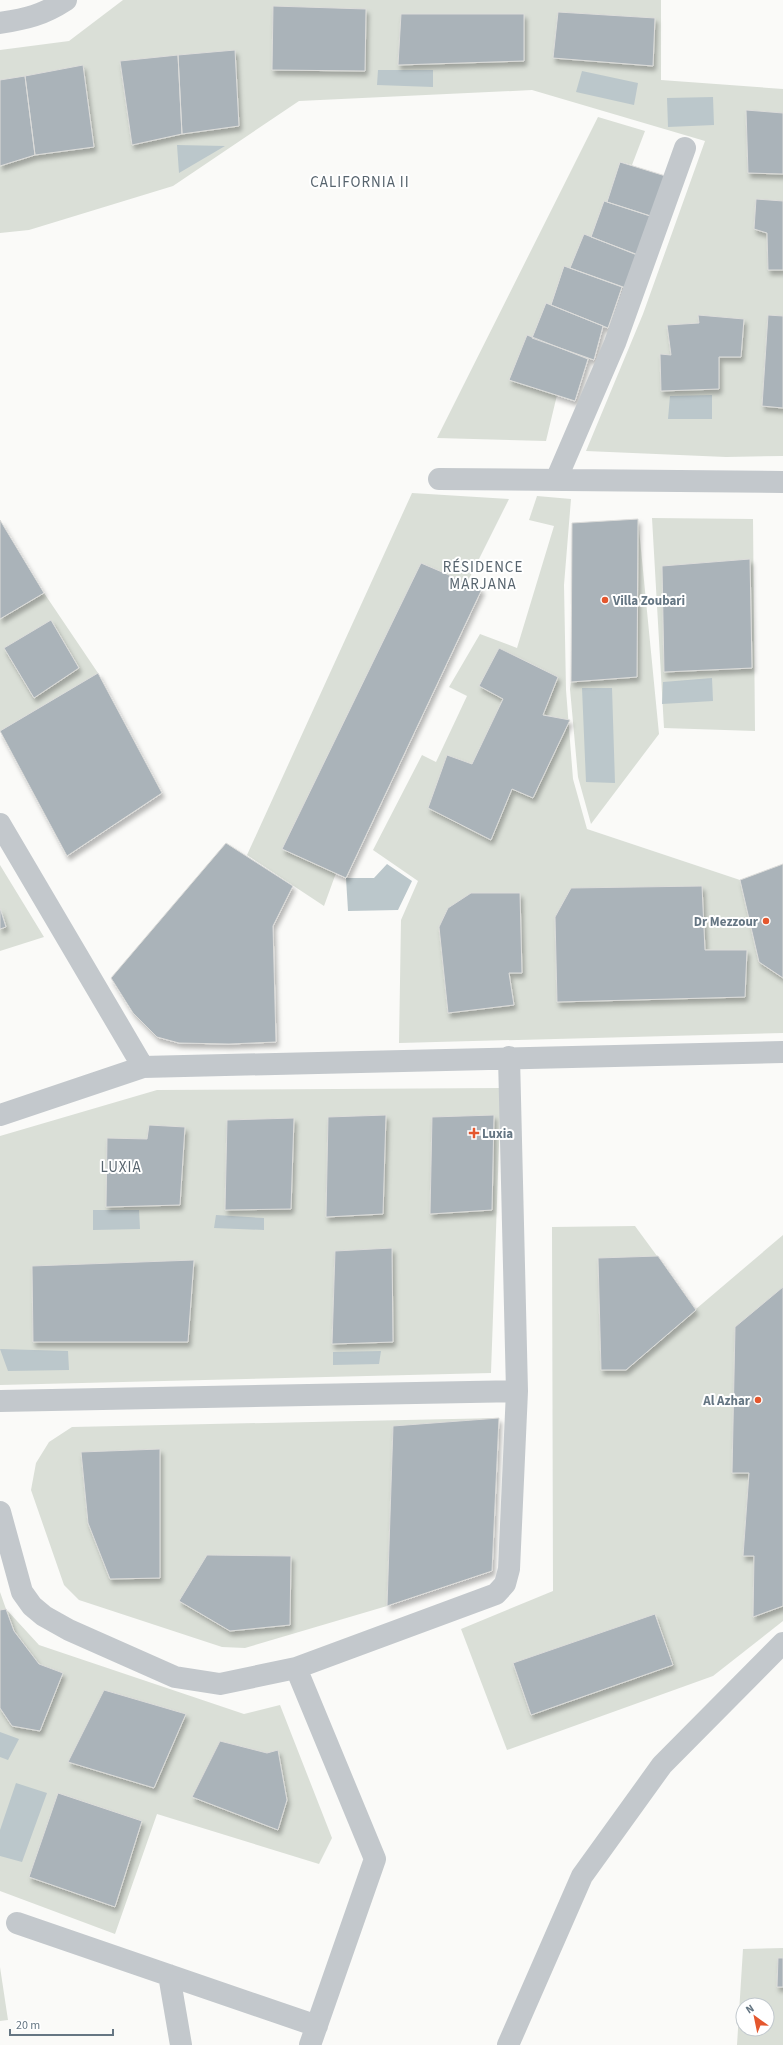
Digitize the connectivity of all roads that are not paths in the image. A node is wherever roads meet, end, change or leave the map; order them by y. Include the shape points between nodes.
1 (66, 0) edge
2 (0, 23) edge
3 (685, 148) dead end
4 (439, 479) dead end
5 (556, 480) junction
6 (783, 482) edge
7 (0, 824) edge
8 (783, 1052) edge
9 (509, 1057) junction
10 (143, 1067) junction
11 (0, 1116) edge
12 (516, 1391) junction
13 (0, 1401) edge
14 (0, 1512) edge
15 (783, 1643) edge
16 (296, 1668) junction
17 (17, 1923) dead end
18 (169, 1975) junction
19 (313, 2036) edge
20 (182, 2045) edge
21 (508, 2045) edge

1 - 2 street via 48,12
3 - 5 street via 615,343
4 - 5 street
5 - 6 street
7 - 10 street
8 - 9 street
9 - 10 street
9 - 12 street
10 - 11 street
12 - 13 street
12 - 16 street via 509,1569 505,1584 496,1594
14 - 16 street via 22,1592 32,1606 44,1616 69,1630 175,1677 220,1684
15 - 21 street via 662,1765 582,1876
16 - 19 street via 375,1858
17 - 18 street
18 - 19 street
18 - 20 street

